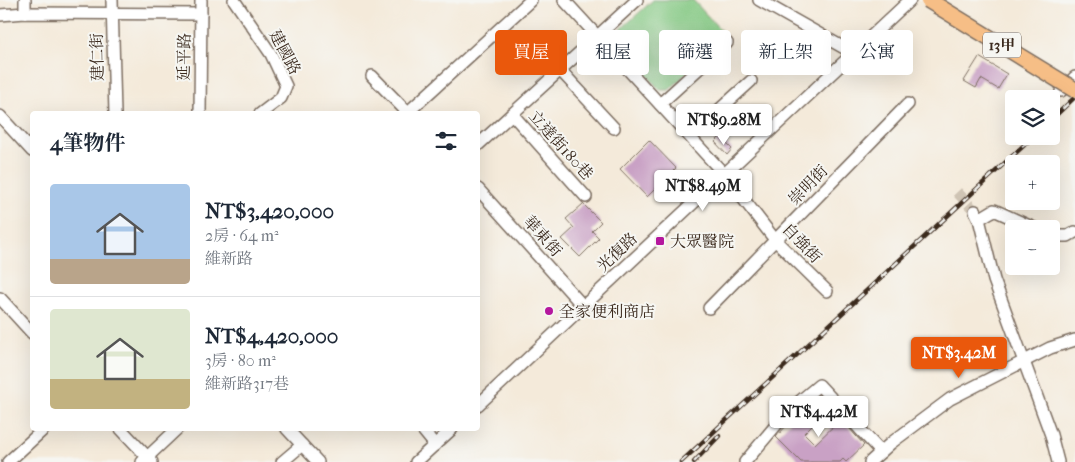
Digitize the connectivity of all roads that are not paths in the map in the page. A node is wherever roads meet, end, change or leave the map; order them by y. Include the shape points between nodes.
1 (25, 0) edge
2 (112, 0) edge
3 (201, 0) edge
4 (234, 0) edge
5 (531, 0) edge
6 (564, 0) edge
7 (637, 0) edge
8 (759, 0) edge
9 (910, 0) edge
10 (928, 0) edge
11 (947, 0) edge
12 (25, 13) junction
13 (113, 14) junction
14 (201, 14) junction
15 (0, 15) edge
16 (592, 30) edge
17 (604, 30) edge
18 (878, 30) edge
19 (841, 46) edge
20 (577, 54) edge
21 (567, 64) edge
22 (841, 64) edge
23 (555, 75) edge
24 (565, 75) edge
25 (633, 75) edge
26 (692, 75) edge
27 (372, 76) dead end
28 (1075, 78) edge
29 (751, 81) dead end
30 (1068, 91) edge
31 (660, 104) junction
32 (908, 104) dead end
33 (719, 110) dead end
34 (115, 111) edge
35 (200, 111) edge
36 (264, 111) edge
37 (406, 111) edge
38 (410, 111) edge
39 (512, 114) junction
40 (0, 116) edge
41 (614, 128) dead end
42 (480, 144) edge
43 (30, 149) edge
44 (724, 174) junction
45 (480, 191) edge
46 (586, 197) dead end
47 (1016, 220) edge
48 (1075, 232) edge
49 (1060, 236) edge
50 (776, 241) junction
51 (827, 291) dead end
52 (0, 298) edge
53 (584, 306) junction
54 (709, 308) dead end
55 (30, 331) edge
56 (1075, 340) edge
57 (1023, 361) junction
58 (480, 403) edge
59 (42, 431) edge
60 (123, 431) edge
61 (174, 431) edge
62 (289, 431) edge
63 (424, 431) edge
64 (450, 431) edge
65 (302, 445) junction
66 (435, 445) junction
67 (881, 452) junction
68 (147, 461) edge
69 (8, 462) edge
70 (282, 462) edge
71 (318, 462) edge
72 (416, 462) edge
73 (745, 462) edge
74 (870, 462) edge
75 (1058, 462) edge

1 - 12 street
2 - 13 street, 建仁街
3 - 14 street, 延平路
4 - 36 street, 建國路 via 272,54 286,86 281,98
5 - 38 street
6 - 16 street, 自強街
7 - 17 street
8 - 19 street
9 - 18 street, 光復路
10 - 30 main road, 13甲, bridge
11 - 28 main road, 13甲
12 - 13 street
12 - 15 street
13 - 14 street
13 - 34 street, 建仁街
14 - 35 street, 延平路
20 - 21 street
22 - 44 street, 光復路
23 - 39 street
24 - 41 street
25 - 31 street, 自強街
26 - 31 street
27 - 37 street
28 - 30 street
29 - 33 street
31 - 44 street, 自強街
32 - 50 street, 崇明街
39 - 42 street
39 - 46 street, 立達街180巷
40 - 43 street
44 - 50 street, 自強街
44 - 53 street, 光復路
45 - 53 street, 華東街
47 - 57 street via 994,210 977,215 994,280
48 - 49 street
50 - 51 street, 自強街
50 - 54 street, 崇明街
52 - 55 street
53 - 58 street, 光復路
56 - 57 street
57 - 67 street via 950,399
57 - 75 street
59 - 69 street
60 - 68 street
61 - 68 street
62 - 65 street
63 - 66 street
64 - 66 street
65 - 70 street
65 - 71 street
66 - 72 street
67 - 73 street via 818,385 788,410
67 - 74 street

